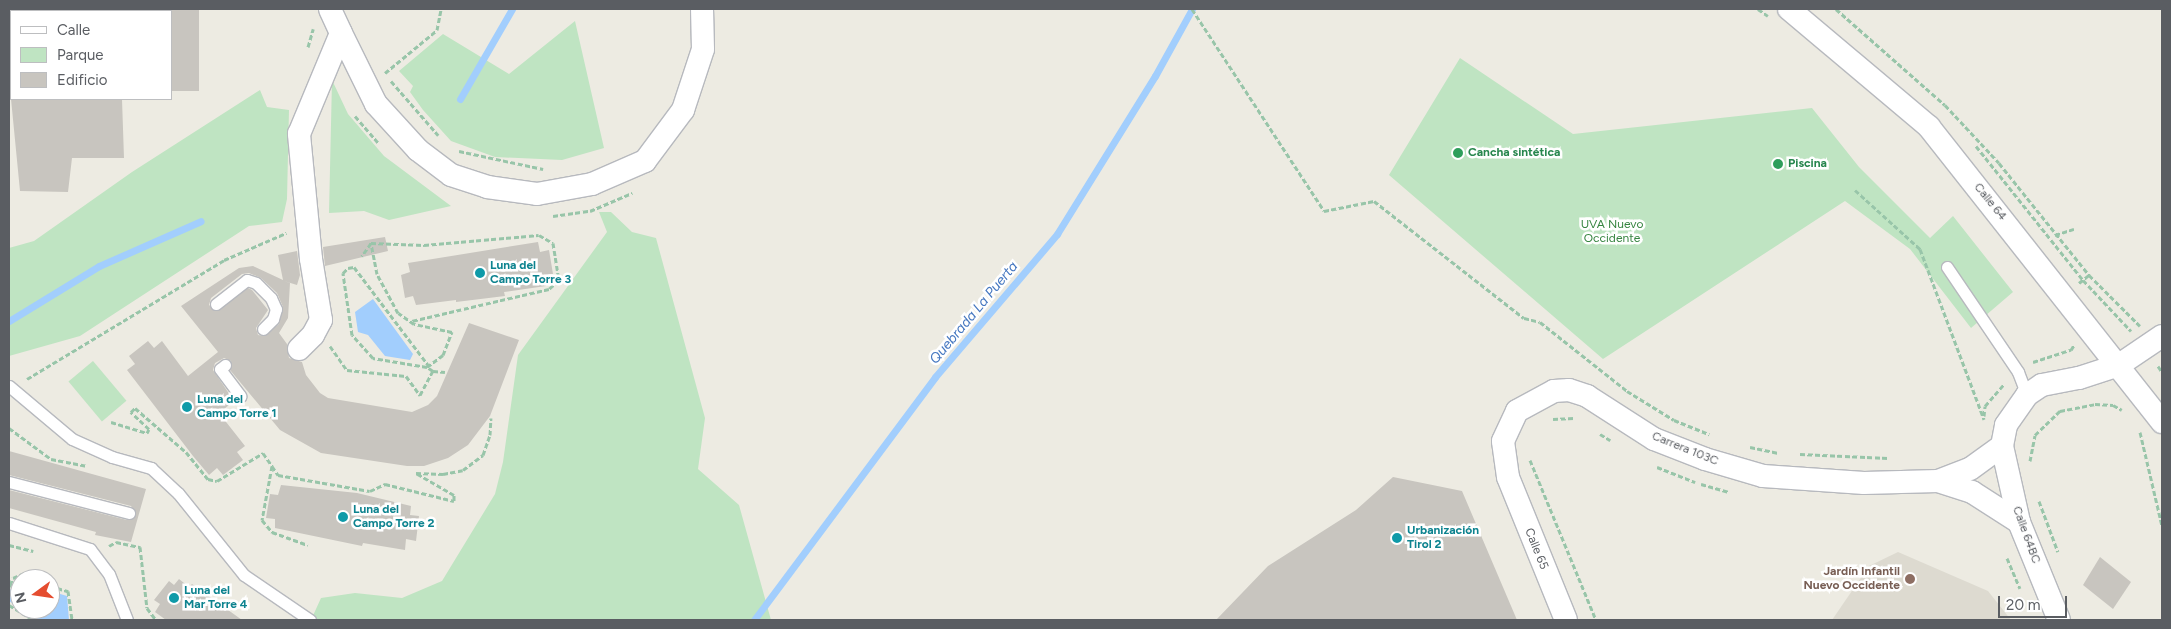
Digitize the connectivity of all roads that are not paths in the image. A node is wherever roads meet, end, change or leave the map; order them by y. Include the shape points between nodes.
1 (330, 9) edge
2 (702, 9) edge
3 (1781, 15) edge
4 (340, 33) junction
5 (1947, 267) dead end
6 (216, 304) dead end
7 (263, 329) dead end
8 (2156, 339) edge
9 (299, 350) dead end
10 (225, 365) dead end
11 (2119, 365) junction
12 (10, 387) edge
13 (2027, 395) junction
14 (240, 396) dead end
15 (2162, 422) edge
16 (2002, 446) junction
17 (1508, 477) joint
18 (1938, 481) junction
19 (9, 482) edge
20 (129, 513) dead end
21 (2019, 522) junction
22 (9, 523) edge
23 (127, 620) edge
24 (310, 620) edge
25 (1566, 620) edge
26 (2059, 620) edge

1 - 4 street
2 - 4 street via 703,49 683,110 645,161 592,184 537,194 486,187 451,175 418,150 376,104
3 - 11 street, Calle 64 via 1929,127
4 - 9 street via 299,134 311,259 321,320
5 - 13 lane via 2018,372
6 - 7 lane via 247,280 256,283 271,298 276,309 273,319
8 - 11 street
10 - 14 lane via 220,369
11 - 13 street via 2080,378 2042,385
11 - 15 street, Calle 64
12 - 24 lane via 72,439 112,457 151,468 178,493 244,575
13 - 16 street via 2006,425
16 - 18 street via 1970,469
16 - 21 street, Calle 64BC
17 - 18 street, Carrera 103C via 1503,441 1517,411 1554,391 1569,390 1598,401 1654,438 1705,459 1763,476 1864,483
17 - 25 street, Calle 65
18 - 21 street via 1972,492
19 - 20 lane
21 - 26 street, Calle 64BC
22 - 23 lane via 90,549 109,574

